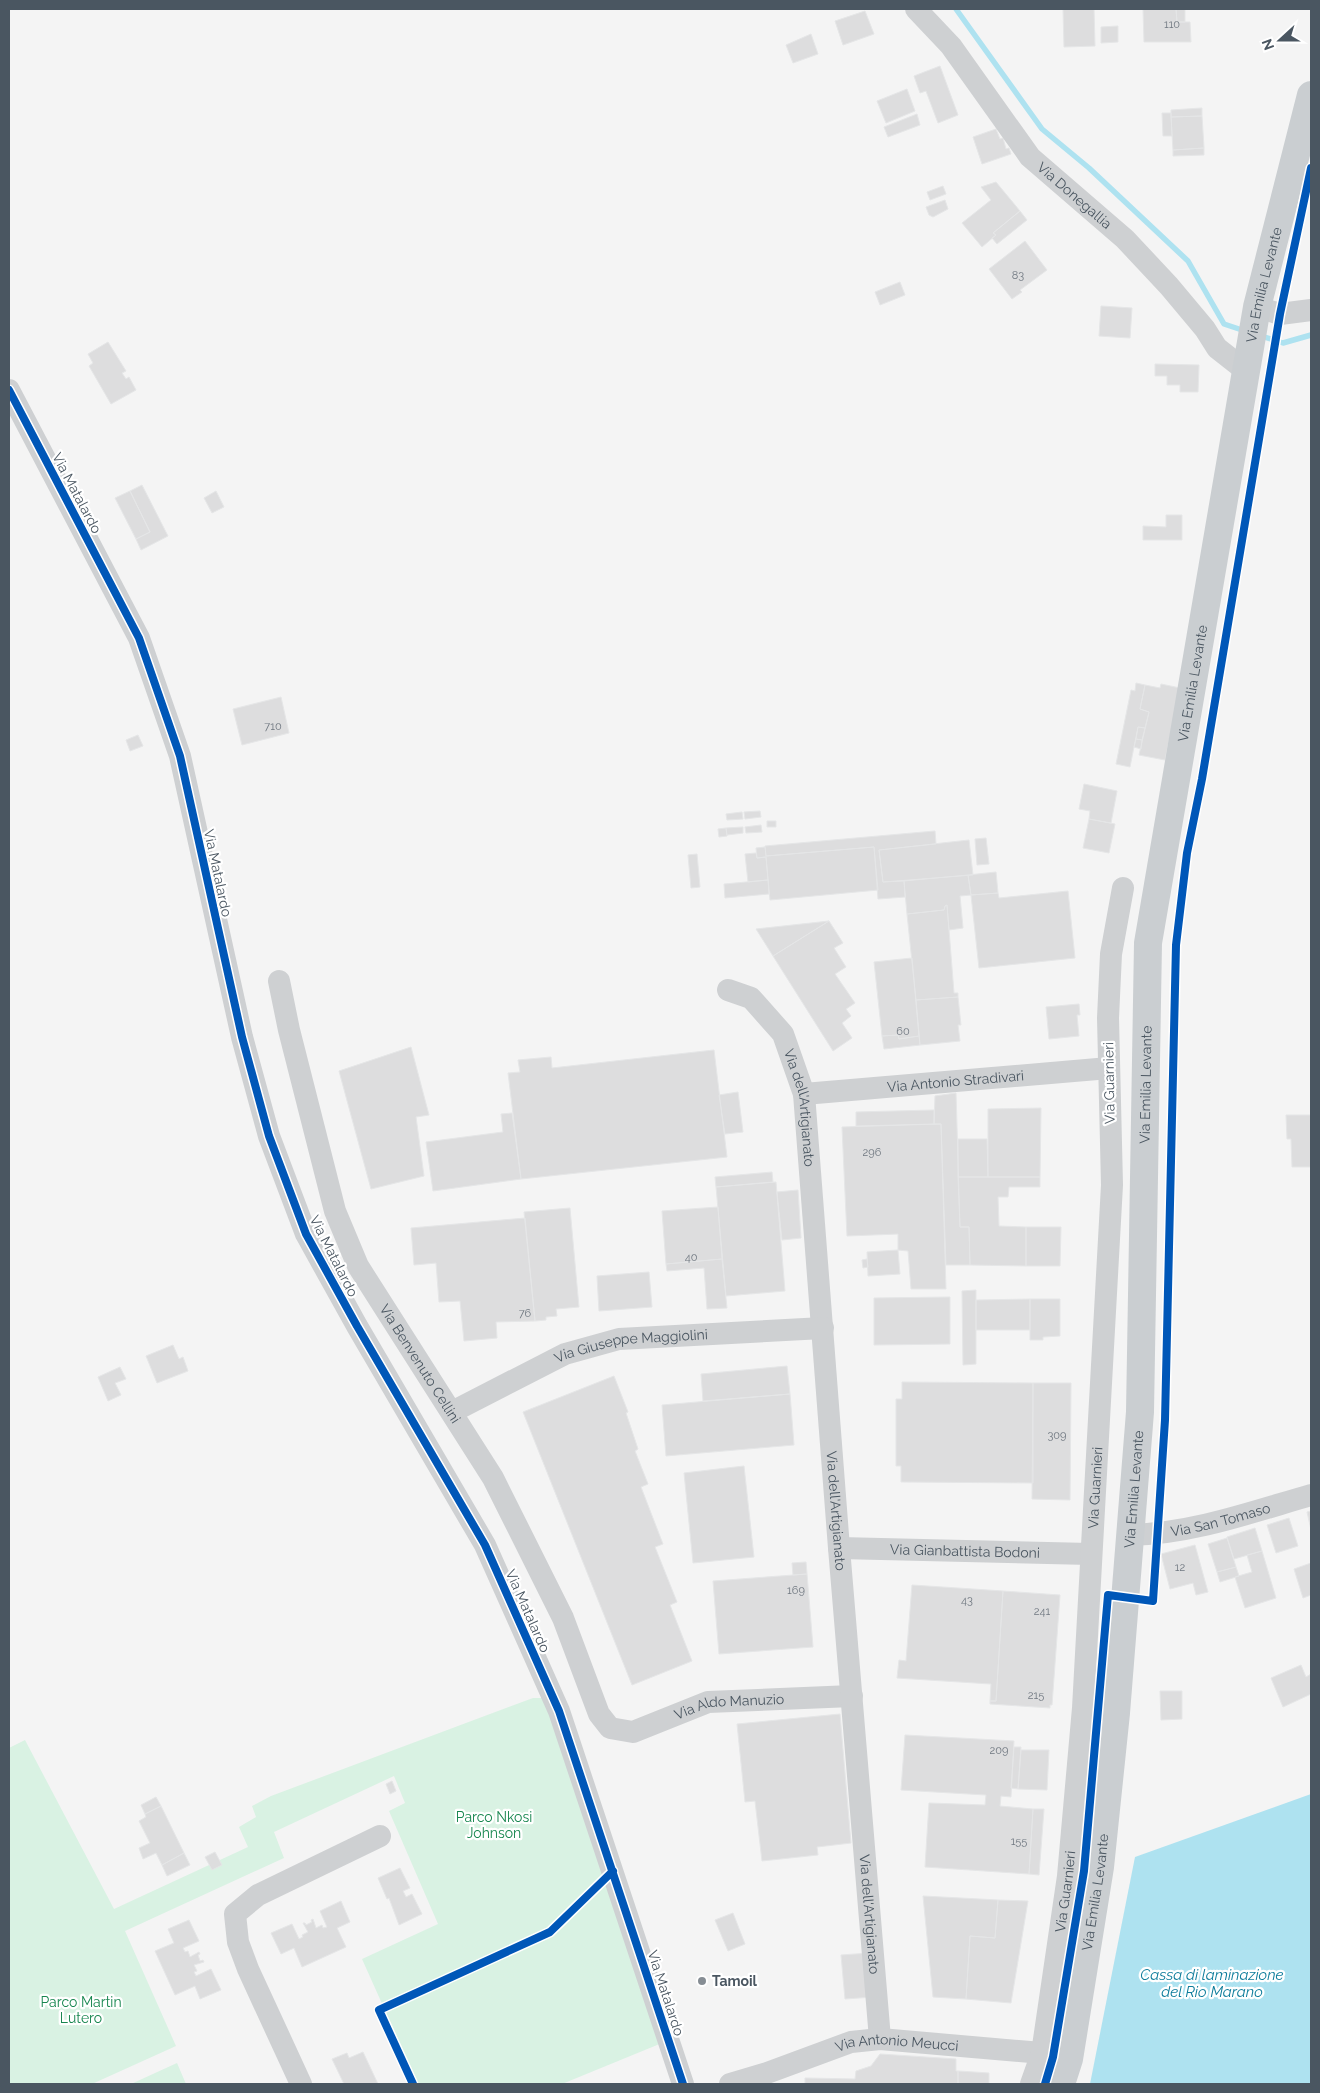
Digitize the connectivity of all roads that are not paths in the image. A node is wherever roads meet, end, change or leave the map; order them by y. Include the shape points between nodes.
1 (916, 9) edge
2 (1311, 95) edge
3 (1311, 310) edge
4 (1255, 314) junction
5 (1246, 365) junction
6 (9, 390) edge
7 (1122, 888) dead end
8 (279, 982) dead end
9 (728, 990) dead end
10 (1109, 1068) junction
11 (804, 1094) junction
12 (823, 1328) junction
13 (452, 1412) junction
14 (1311, 1495) edge
15 (1130, 1535) junction
16 (839, 1548) junction
17 (1090, 1554) junction
18 (852, 1696) junction
19 (610, 1728) joint
20 (380, 1836) dead end
21 (880, 2039) junction
22 (1042, 2053) junction
23 (1065, 2072) edge
24 (301, 2084) edge
25 (684, 2084) edge
26 (730, 2084) edge
27 (1031, 2084) edge

1 - 5 street, Via Donegallia via 951,46 1030,156 1125,239 1169,286 1217,348
2 - 4 main road, Via Emilia Levante
3 - 4 street
4 - 5 main road, Via Emilia Levante
5 - 15 main road, Via Emilia Levante via 1148,943 1140,1412
6 - 25 street, Via Matalardo via 139,638 180,756 242,1037 269,1136 306,1234 356,1326 485,1545 559,1711
7 - 10 street, Via Guarnieri via 1111,954
8 - 13 street, Via Benvenuto Cellini via 335,1210 358,1266
9 - 11 street, Via dell'Artigianato via 751,998 783,1034
10 - 11 street, Via Antonio Stradivari
10 - 17 street, Via Guarnieri via 1112,1185
11 - 12 street, Via dell'Artigianato
12 - 13 street, Via Giuseppe Maggiolini via 619,1339 565,1354
12 - 16 street, Via dell'Artigianato
13 - 19 street, Via Benvenuto Cellini via 493,1478 563,1618 599,1714
14 - 15 street, Via San Tomaso via 1157,1535
15 - 23 main road, Via Emilia Levante via 1100,1867
16 - 17 street, Via Gianbattista Bodoni
16 - 18 street, Via dell'Artigianato
17 - 22 street, Via Guarnieri via 1083,1708 1069,1866
18 - 19 street, Via Aldo Manuzio via 708,1702 633,1732
18 - 21 street, Via dell'Artigianato
20 - 24 street via 258,1895 235,1914 238,1942
21 - 22 street, Via Antonio Meucci
21 - 26 street, Via Antonio Meucci via 851,2042
22 - 23 street, Via Antonio Meucci
22 - 27 street, Via Guarnieri

